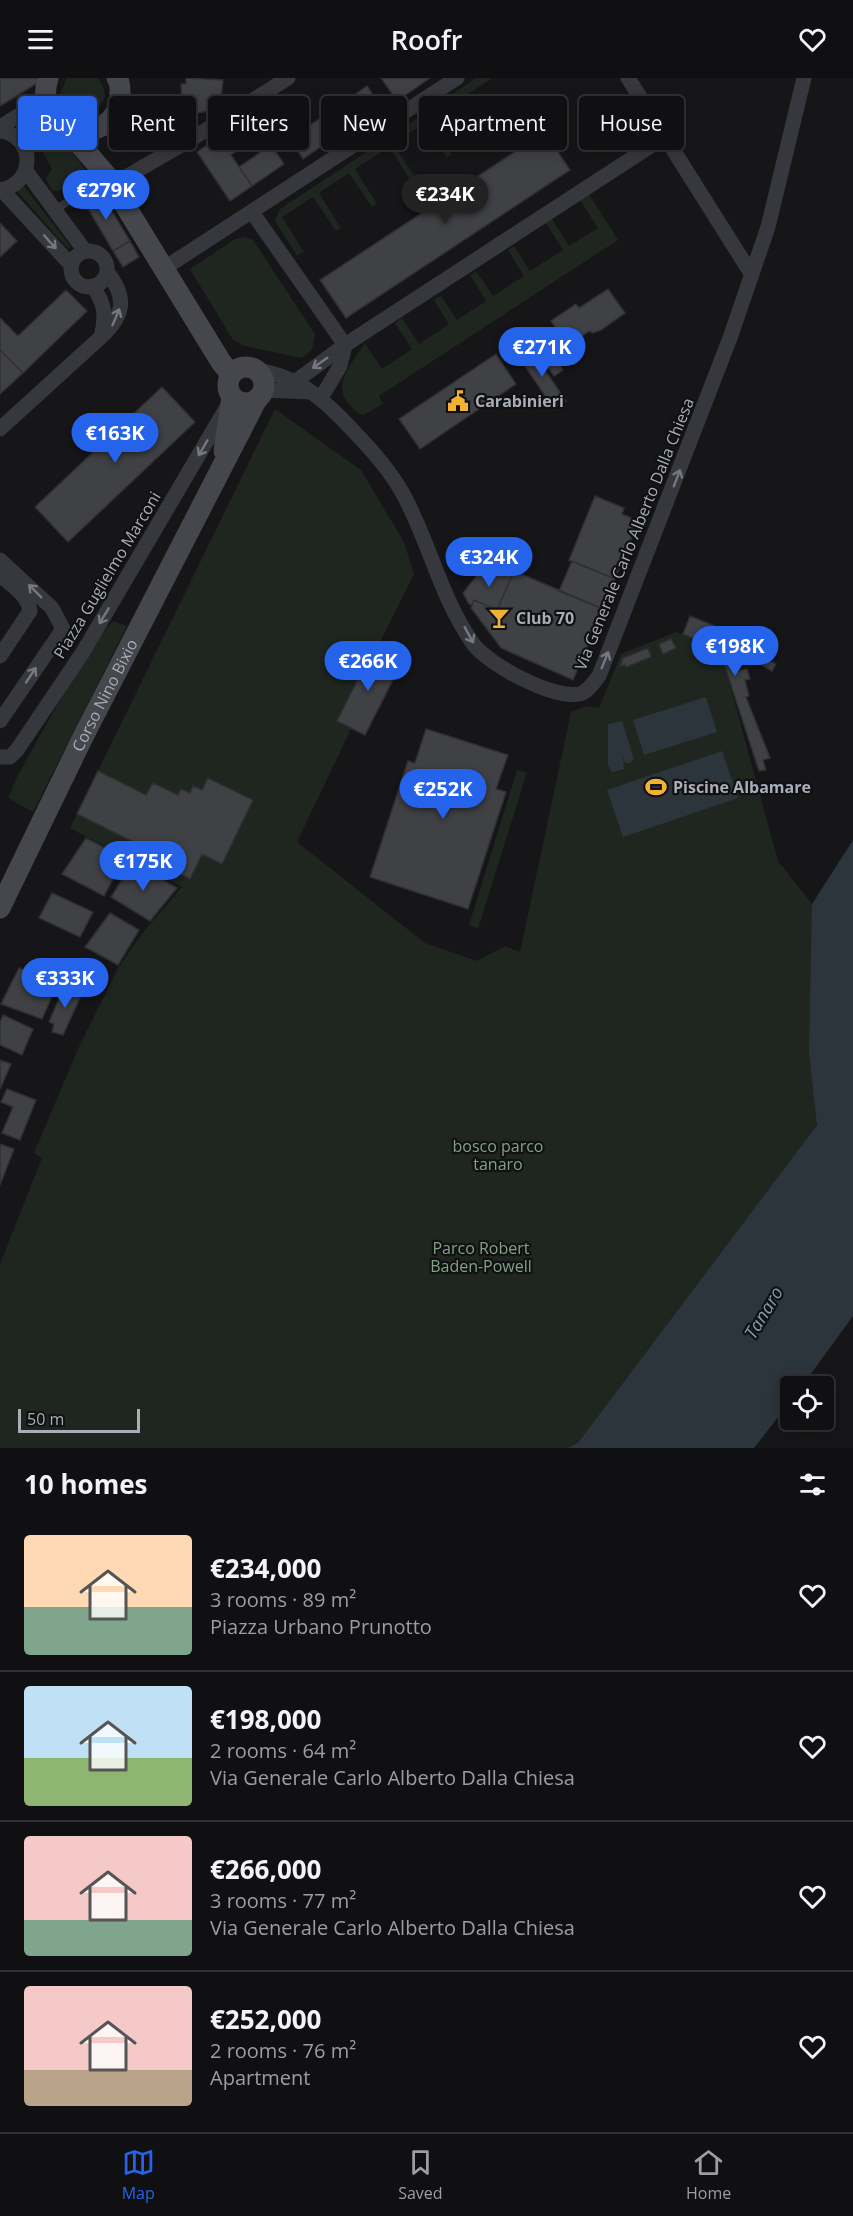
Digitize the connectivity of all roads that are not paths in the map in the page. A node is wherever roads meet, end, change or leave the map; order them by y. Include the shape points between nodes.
1 (288, 78) edge
2 (457, 78) edge
3 (628, 78) edge
4 (804, 78) edge
5 (119, 79) edge
6 (47, 88) edge
7 (640, 96) edge
8 (100, 127) junction
9 (97, 128) edge
10 (0, 129) edge
11 (18, 140) edge
12 (26, 150) edge
13 (83, 150) edge
14 (644, 150) edge
15 (675, 150) edge
16 (26, 171) junction
17 (109, 180) junction
18 (1, 190) edge
19 (55, 210) junction
20 (252, 212) junction
21 (85, 251) junction
22 (71, 265) junction
23 (163, 269) junction
24 (106, 272) junction
25 (752, 275) junction
26 (92, 286) junction
27 (101, 337) junction
28 (345, 345) junction
29 (256, 370) junction
30 (231, 374) junction
31 (296, 381) junction
32 (260, 395) junction
33 (316, 395) junction
34 (232, 397) junction
35 (0, 429) edge
36 (213, 486) junction
37 (0, 560) edge
38 (0, 575) edge
39 (0, 656) edge
40 (0, 721) edge
41 (0, 757) edge
42 (0, 908) edge

1 - 17 street via 190,140
2 - 20 street
3 - 7 street
4 - 25 street, Via Generale Carlo Alberto Dalla Chiesa
5 - 8 main road via 116,111
6 - 10 street
8 - 9 main road
8 - 17 main road via 101,162
10 - 11 street
12 - 16 street
13 - 17 main road
14 - 28 street
15 - 25 street
16 - 18 street via 16,184
16 - 19 street
17 - 19 lane
17 - 23 main road
18 -> 22 street
19 - 21 street
20 - 23 street
20 - 28 street
21 - 22 street
21 - 24 street via 104,258
22 - 26 street via 78,284
23 - 30 main road
24 - 26 street via 104,279
27 -> 24 street via 118,317 121,302 121,292
33 -> 25 street, Via Generale Carlo Alberto Dalla Chiesa via 386,468 472,642 482,654 542,687 580,694 599,676
26 - 27 street via 104,306
27 - 35 street
28 -> 31 street
28 - 33 street via 340,366
29 - 30 main road via 240,368
29 - 31 street, Via Generale Carlo Alberto Dalla Chiesa via 282,374
29 - 32 main road via 264,381
30 - 34 main road via 227,386
31 - 33 street, Via Generale Carlo Alberto Dalla Chiesa
32 - 33 street
32 - 34 main road via 247,404
32 - 36 main road, Corso Nino Bixio
34 - 36 main road, Corso Nino Bixio via 227,438
34 -> 41 street, Piazza Guglielmo Marconi via 63,683 17,750 10,757
36 - 42 main road, Corso Nino Bixio
40 -> 37 street, Piazza Guglielmo Marconi via 63,629 52,608
38 - 39 street via 22,595 30,611

